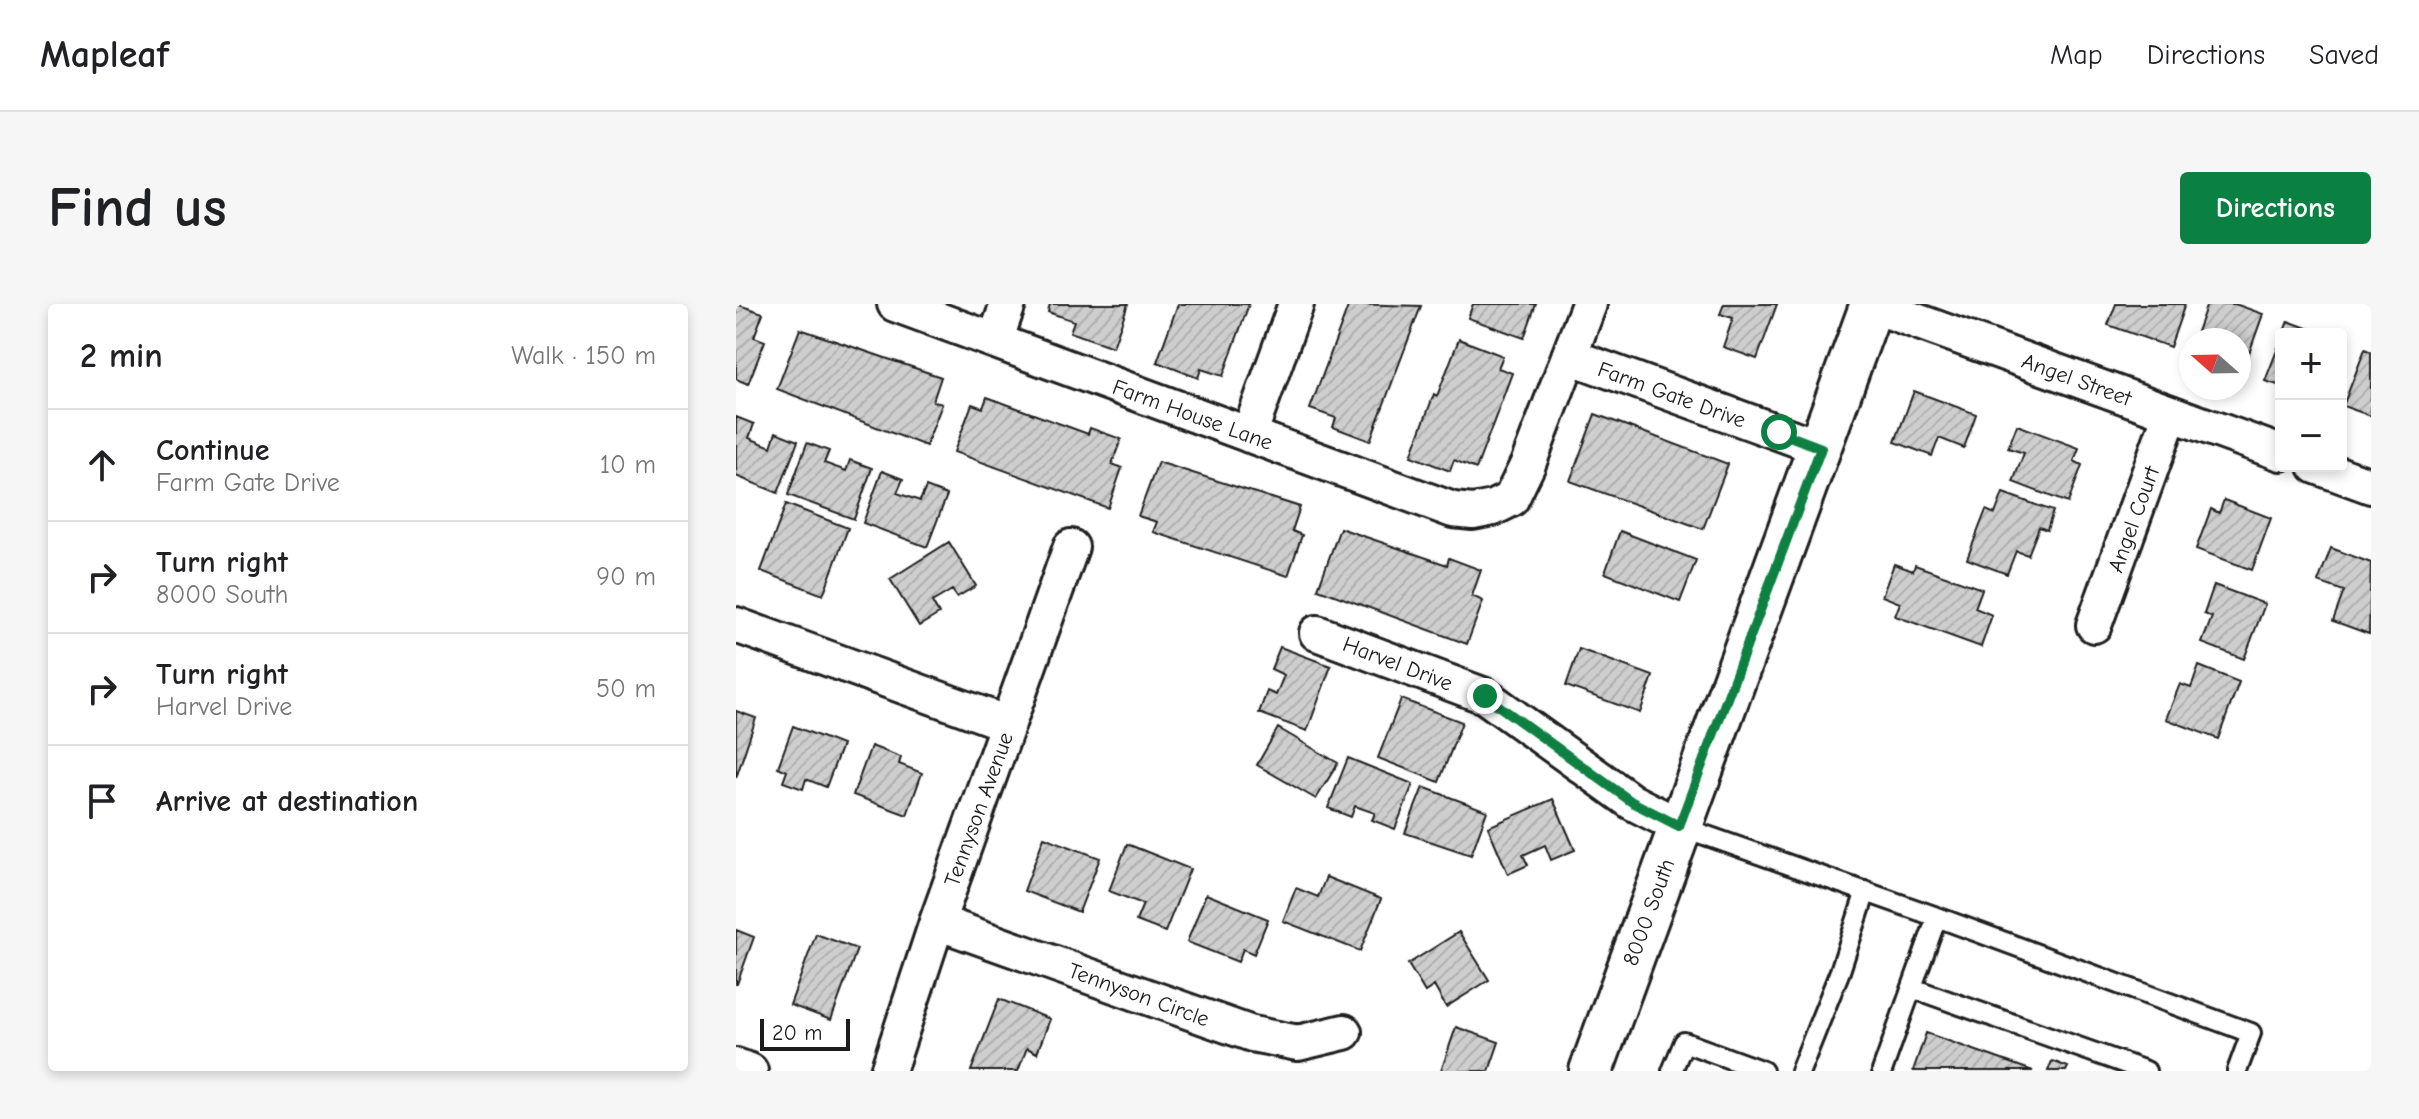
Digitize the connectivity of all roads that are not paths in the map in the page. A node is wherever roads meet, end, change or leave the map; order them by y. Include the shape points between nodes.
1 (895, 304) edge
2 (1008, 304) edge
3 (1296, 304) edge
4 (1589, 304) edge
5 (1872, 305) edge
6 (995, 341) junction
7 (1569, 356) junction
8 (2171, 413) junction
9 (1249, 435) junction
10 (1821, 448) junction
11 (2275, 451) edge
12 (2332, 472) edge
13 (2371, 486) edge
14 (1071, 547) dead end
15 (736, 625) edge
16 (2094, 625) dead end
17 (1317, 633) dead end
18 (1008, 724) junction
19 (1679, 826) junction
20 (1866, 891) junction
21 (1937, 917) junction
22 (937, 922) junction
23 (1912, 988) junction
24 (1344, 1032) dead end
25 (736, 1066) edge
26 (750, 1071) edge
27 (888, 1071) edge
28 (1591, 1071) edge
29 (1672, 1071) edge
30 (1763, 1071) edge
31 (1800, 1071) edge
32 (1882, 1071) edge
33 (2146, 1071) edge
34 (2237, 1071) edge

1 - 6 street, Farm House Lane
2 - 6 street
3 - 9 street
4 - 7 street
5 - 8 street, Angel Street
5 - 10 street, 8000 South
6 - 9 street, Farm House Lane
7 - 9 street, Farm House Lane via 1511,499 1493,508 1453,510
7 - 10 street, Farm Gate Drive
8 - 11 street, Angel Street
8 - 16 street, Angel Court
10 - 19 street, 8000 South
12 - 13 street
14 - 18 street, Tennyson Avenue
15 - 18 street
17 - 19 street, Harvel Drive via 1485,696 1632,802
18 - 22 street, Tennyson Avenue
19 - 20 lane
19 - 28 street, 8000 South
20 - 21 lane
20 - 31 lane
21 - 23 lane
21 - 34 lane via 2251,1033
22 - 24 street, Tennyson Circle via 1252,1034 1298,1043
22 - 27 street, Tennyson Avenue
23 - 32 lane
23 - 33 lane
25 - 26 street
29 - 30 lane via 1684,1042

